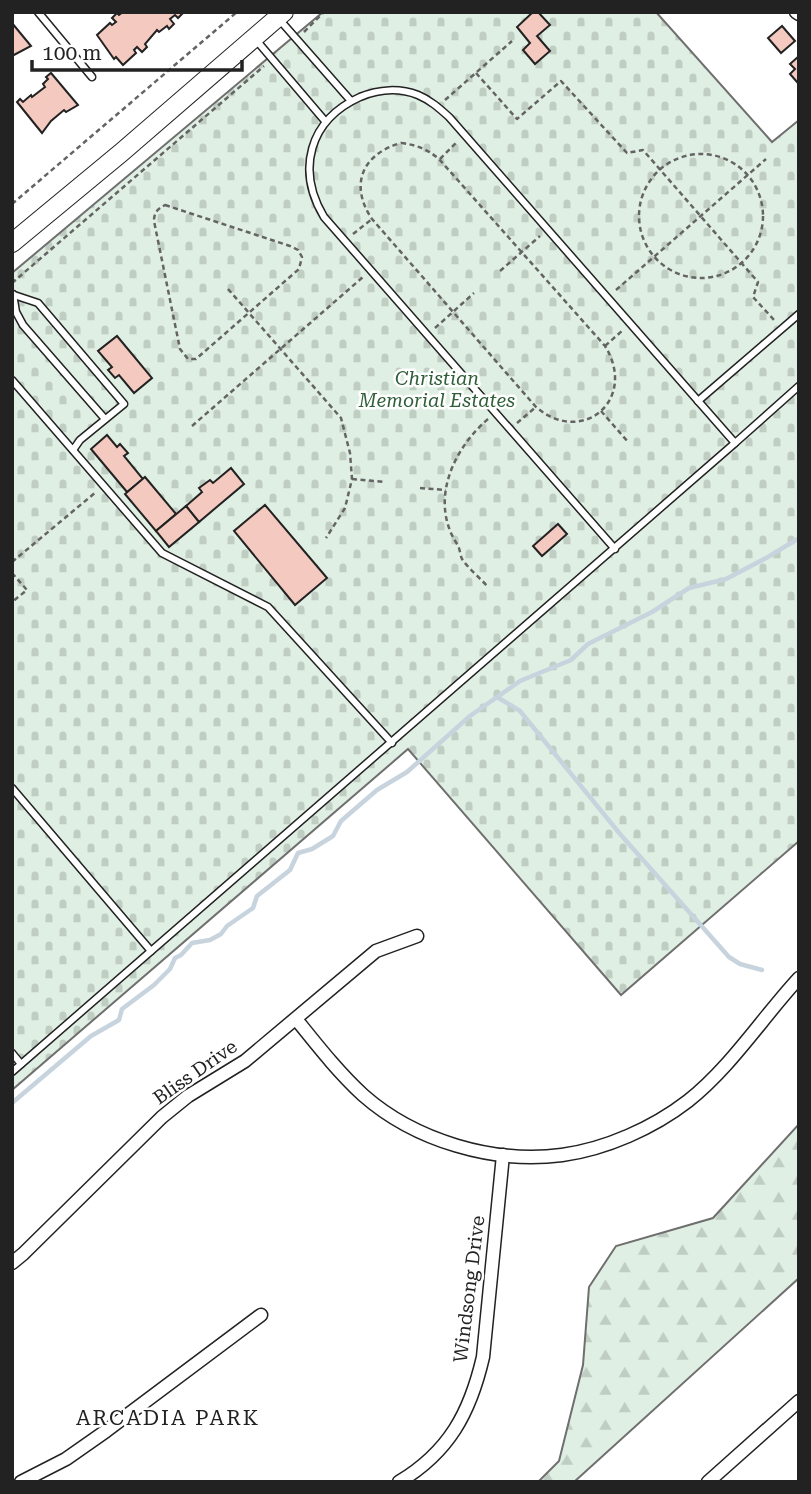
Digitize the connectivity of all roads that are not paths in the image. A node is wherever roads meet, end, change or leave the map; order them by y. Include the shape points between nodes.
1 (38, 12) edge
2 (281, 15) edge
3 (254, 38) junction
4 (92, 76) dead end
5 (351, 101) junction
6 (325, 121) junction
7 (12, 243) edge
8 (13, 294) edge
9 (14, 314) edge
10 (799, 314) edge
11 (12, 380) edge
12 (799, 386) edge
13 (698, 401) junction
14 (105, 419) junction
15 (735, 443) junction
16 (72, 450) junction
17 (615, 549) junction
18 (392, 743) junction
19 (12, 788) edge
20 (416, 936) dead end
21 (152, 951) junction
22 (799, 978) edge
23 (296, 1019) junction
24 (12, 1053) edge
25 (22, 1064) junction
26 (12, 1072) edge
27 (503, 1155) junction
28 (12, 1263) edge
29 (261, 1315) dead end
30 (796, 1409) edge
31 (29, 1480) edge
32 (399, 1482) edge
33 (708, 1482) edge

1 - 4 lane
2 - 3 street
2 - 5 lane via 296,39
3 - 6 lane
3 - 7 street
5 - 6 lane
5 - 13 lane via 400,90 438,106
6 - 17 lane via 316,137 309,170 310,187 324,217
8 - 9 lane
8 - 14 lane via 38,303 124,404
9 - 14 lane
10 - 13 lane
11 - 16 lane
12 - 15 lane
13 - 15 lane
14 - 16 lane
15 - 17 lane
16 - 18 lane via 162,553 268,607
17 - 18 lane
18 - 21 lane
19 - 21 lane
20 - 23 street, Bliss Drive via 376,951
21 - 25 lane
22 - 27 street via 711,1081 657,1121 606,1144 562,1155
23 - 27 street via 364,1096 400,1121 457,1145
23 - 28 street, Bliss Drive via 245,1061 162,1117
24 - 25 lane
25 - 26 lane
27 - 32 street, Windsong Drive via 475,1390 458,1427 435,1455
29 - 31 street via 106,1432
30 - 33 street

